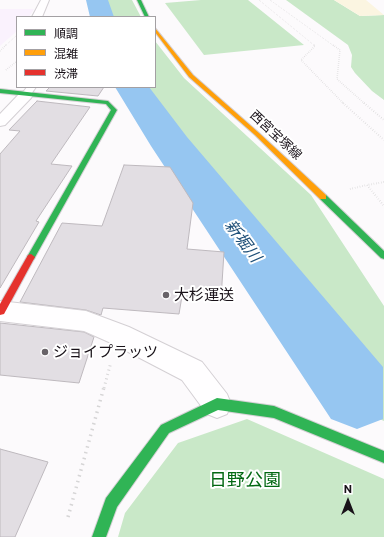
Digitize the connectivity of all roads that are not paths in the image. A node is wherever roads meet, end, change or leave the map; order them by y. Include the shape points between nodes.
1 (45, 0) edge
2 (139, 0) edge
3 (37, 16) edge
4 (147, 16) edge
5 (156, 30) edge
6 (0, 91) edge
7 (29, 91) edge
8 (0, 122) edge
9 (384, 256) edge
10 (1, 311) edge
11 (216, 404) junction
12 (384, 457) edge
13 (99, 537) edge

1 - 3 street
2 - 4 main road
5 - 9 main road, 西宮宝塚線 via 191,76 257,134
6 - 7 main road
7 - 8 street
7 - 10 main road via 108,103 114,110
10 - 11 street via 86,321 120,335 192,371
11 - 12 main road via 274,412
11 - 13 main road via 165,430 111,503

